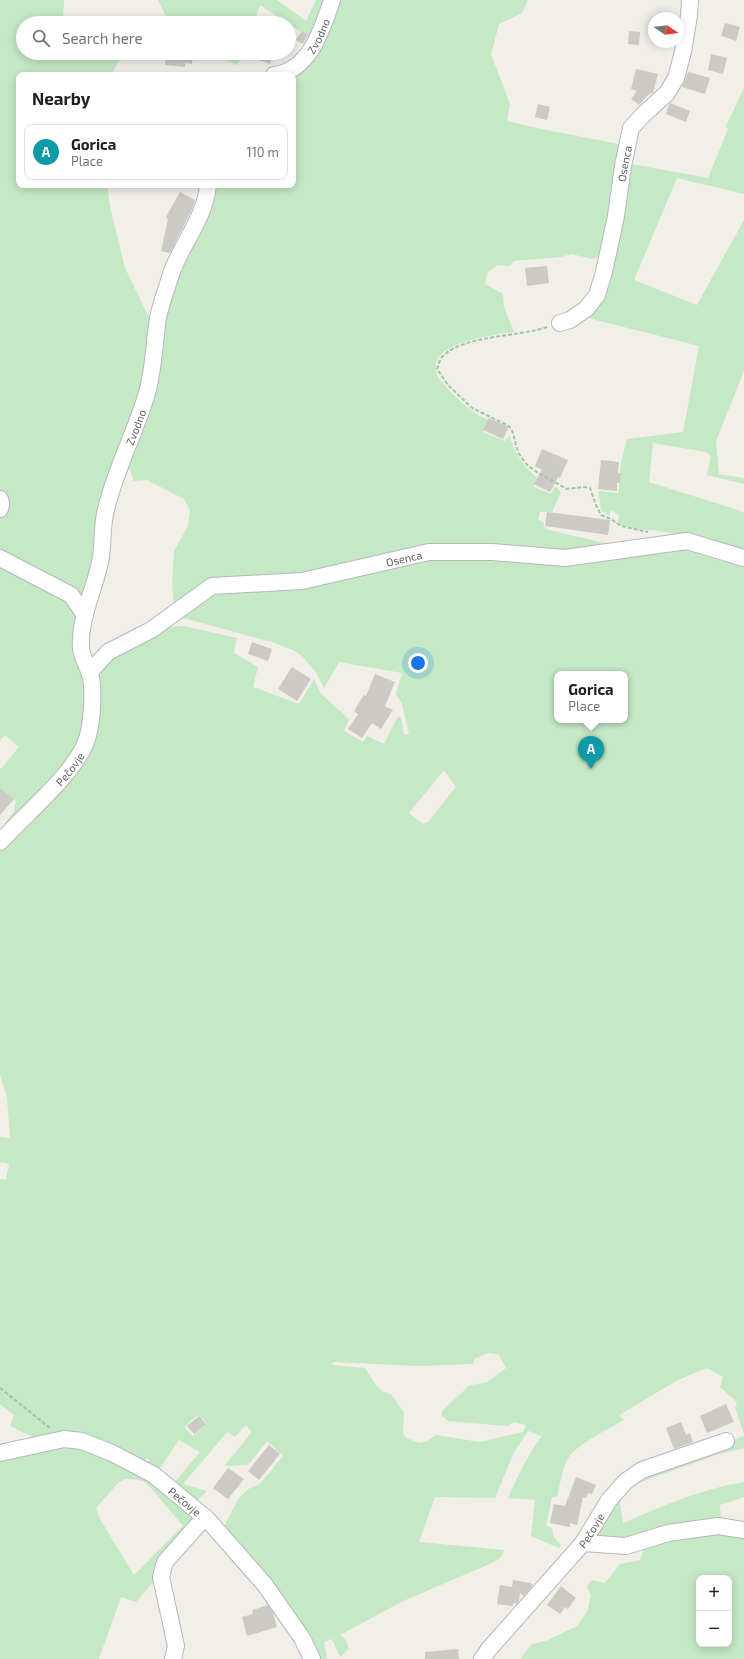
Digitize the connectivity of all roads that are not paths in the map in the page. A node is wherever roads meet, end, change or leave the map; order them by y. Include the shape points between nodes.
1 (332, 0) edge
2 (690, 0) edge
3 (286, 72) edge
4 (207, 188) edge
5 (560, 322) road end
6 (0, 499) edge
7 (0, 509) edge
8 (0, 558) edge
9 (744, 558) edge
10 (85, 615) junction
11 (90, 672) junction
12 (1, 839) edge
13 (726, 1441) dead end
14 (0, 1453) edge
15 (205, 1518) junction
16 (744, 1530) edge
17 (583, 1543) junction
18 (172, 1659) edge
19 (312, 1659) edge
20 (482, 1659) edge

1 - 3 street, Zvodno via 319,37 306,56
2 - 5 street, Osenca via 683,52 676,78 667,93 631,128 616,216 597,295 586,309 570,320
4 - 10 street, Zvodno via 203,211 179,255 165,294 148,392 108,500 101,557
6 - 7 street
8 - 10 street via 71,595
9 - 11 street, Osenca via 687,541 565,558 492,552 429,552 302,581 212,586 151,630 108,652
10 - 11 street, Zvodno via 81,647 83,661
11 - 12 street, Pečovje via 92,718 87,739 76,760
13 - 17 street, Pečovje via 642,1470 626,1481 609,1500
14 - 15 street, Pečovje via 64,1439 82,1441 154,1475
15 - 18 street via 165,1562 161,1577 176,1646
15 - 19 street, Pečovje via 265,1585 302,1638
16 - 17 street via 718,1526 668,1533 626,1546
17 - 20 street, Pečovje

